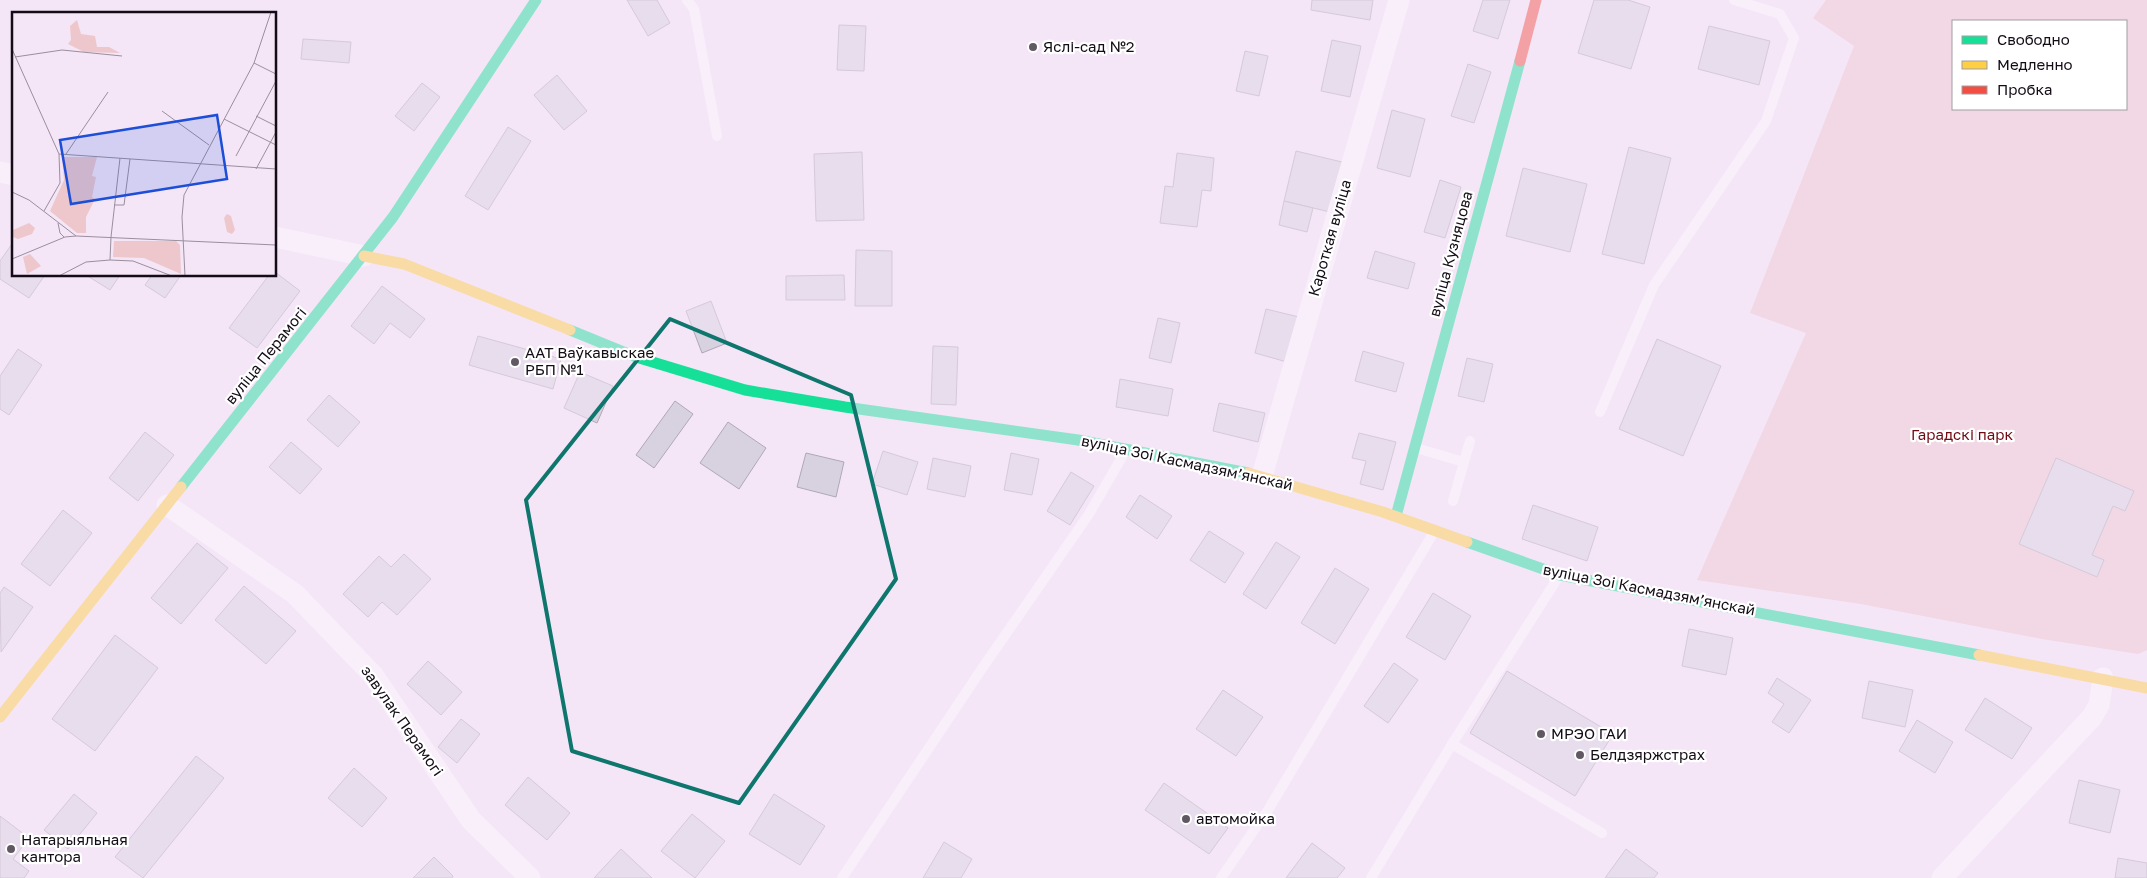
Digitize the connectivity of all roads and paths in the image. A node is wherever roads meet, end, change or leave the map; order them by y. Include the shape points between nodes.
1 (536, 0) edge
2 (687, 0) edge
3 (1398, 0) edge
4 (1536, 0) edge
5 (1734, 0) edge
6 (717, 136) dead end
7 (276, 237) edge
8 (364, 256) junction
9 (1600, 412) dead end
10 (1470, 441) dead end
11 (1415, 448) junction
12 (1127, 449) junction
13 (1464, 462) junction
14 (1262, 476) junction
15 (1453, 501) dead end
16 (167, 505) junction
17 (1396, 516) junction
18 (1434, 531) junction
19 (1560, 575) junction
20 (2103, 678) junction
21 (2147, 688) edge
22 (0, 717) edge
23 (1452, 744) junction
24 (1602, 833) dead end
25 (530, 878) edge
26 (842, 878) edge
27 (1222, 878) edge
28 (1371, 878) edge
29 (1942, 878) edge

1 - 8 street, вуліца Перамогі
2 - 6 lane via 694,9
3 - 14 street, Кароткая вуліца
4 - 11 street, вуліца Кузняцова
5 - 9 lane via 1780,14 1794,38 1766,120 1654,285
7 - 8 street
8 - 12 street, вуліца Зоі Касмадзямʼянскай via 404,264 636,357 745,390
8 - 16 street, вуліца Перамогі
10 - 13 lane
11 - 13 lane
11 - 17 street, вуліца Кузняцова
12 - 14 street, вуліца Зоі Касмадзямʼянскай
12 - 26 lane via 1089,514
13 - 15 lane
14 - 17 street, вуліца Зоі Касмадзямʼянскай
16 - 22 street, вуліца Перамогі
16 - 25 street, завулак Перамогі via 295,594 373,675 471,820
17 - 18 street, вуліца Зоі Касмадзямʼянскай
18 - 19 street, вуліца Зоі Касмадзямʼянскай
18 - 27 lane via 1268,810
19 - 20 street, вуліца Зоі Касмадзямʼянскай
19 - 23 lane
20 - 21 street, вуліца Зоі Касмадзямʼянскай
20 - 29 street via 2099,705 2092,717
23 - 24 lane
23 - 28 lane

